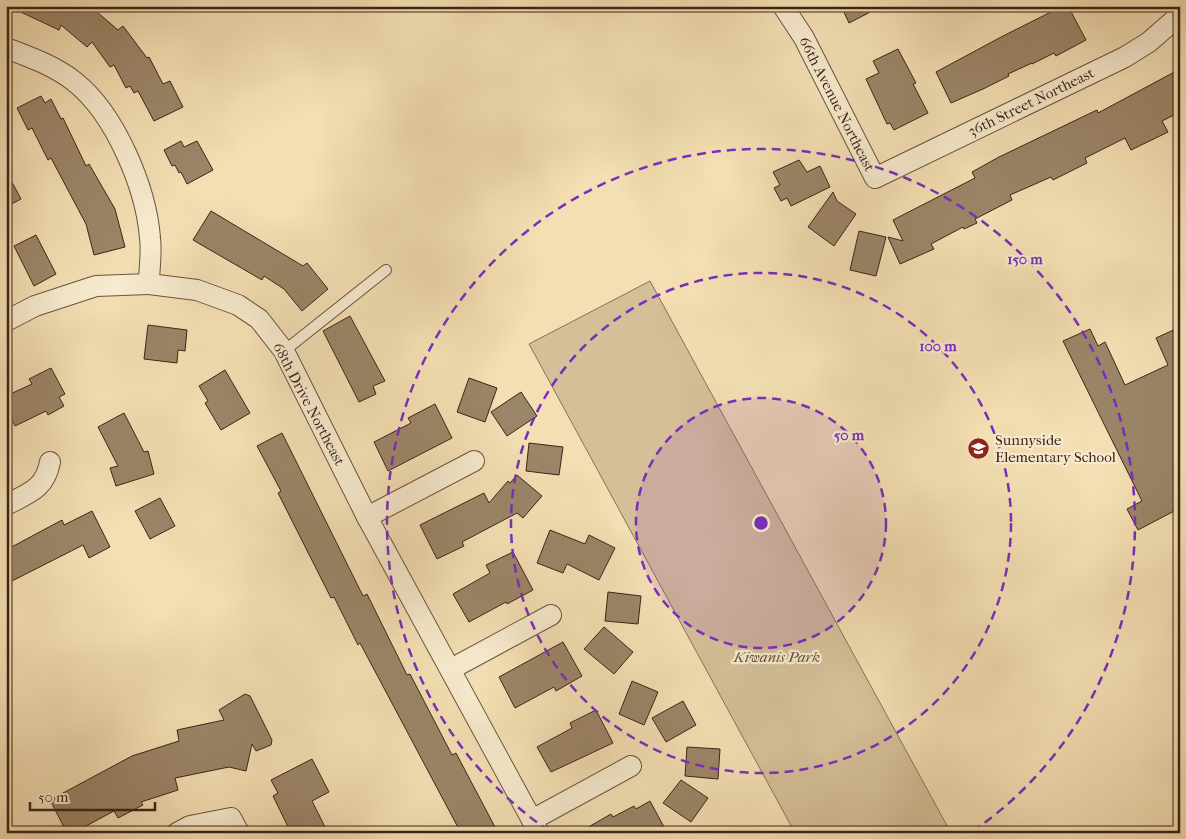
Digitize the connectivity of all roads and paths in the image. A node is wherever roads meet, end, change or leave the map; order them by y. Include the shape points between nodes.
1 (783, 6) edge
2 (1180, 15) edge
3 (6, 48) edge
4 (875, 178) joint
5 (386, 270) dead end
6 (149, 284) junction
7 (6, 321) edge
8 (284, 351) junction
9 (474, 461) dead end
10 (50, 462) dead end
11 (6, 505) edge
12 (367, 517) junction
13 (551, 615) dead end
14 (451, 669) junction
15 (631, 766) dead end
16 (536, 826) edge
17 (177, 833) edge
18 (239, 833) edge

1 - 4 street, 66th Avenue Northeast via 804,38
2 - 4 street, 36th Street Northeast via 1149,42 1125,57
3 - 6 street via 40,60 76,82 106,115 129,160 144,204 150,238
5 - 8 lane
6 - 7 street, 68th Drive Northeast via 96,286 35,306
6 - 8 street, 68th Drive Northeast via 197,290 238,305 259,319
8 - 12 street, 68th Drive Northeast
9 - 12 street
10 - 11 street via 48,476 36,490
12 - 14 street, 68th Drive Northeast
13 - 14 street
14 - 16 street, 68th Drive Northeast
15 - 16 street
17 - 18 street via 190,826 231,818

